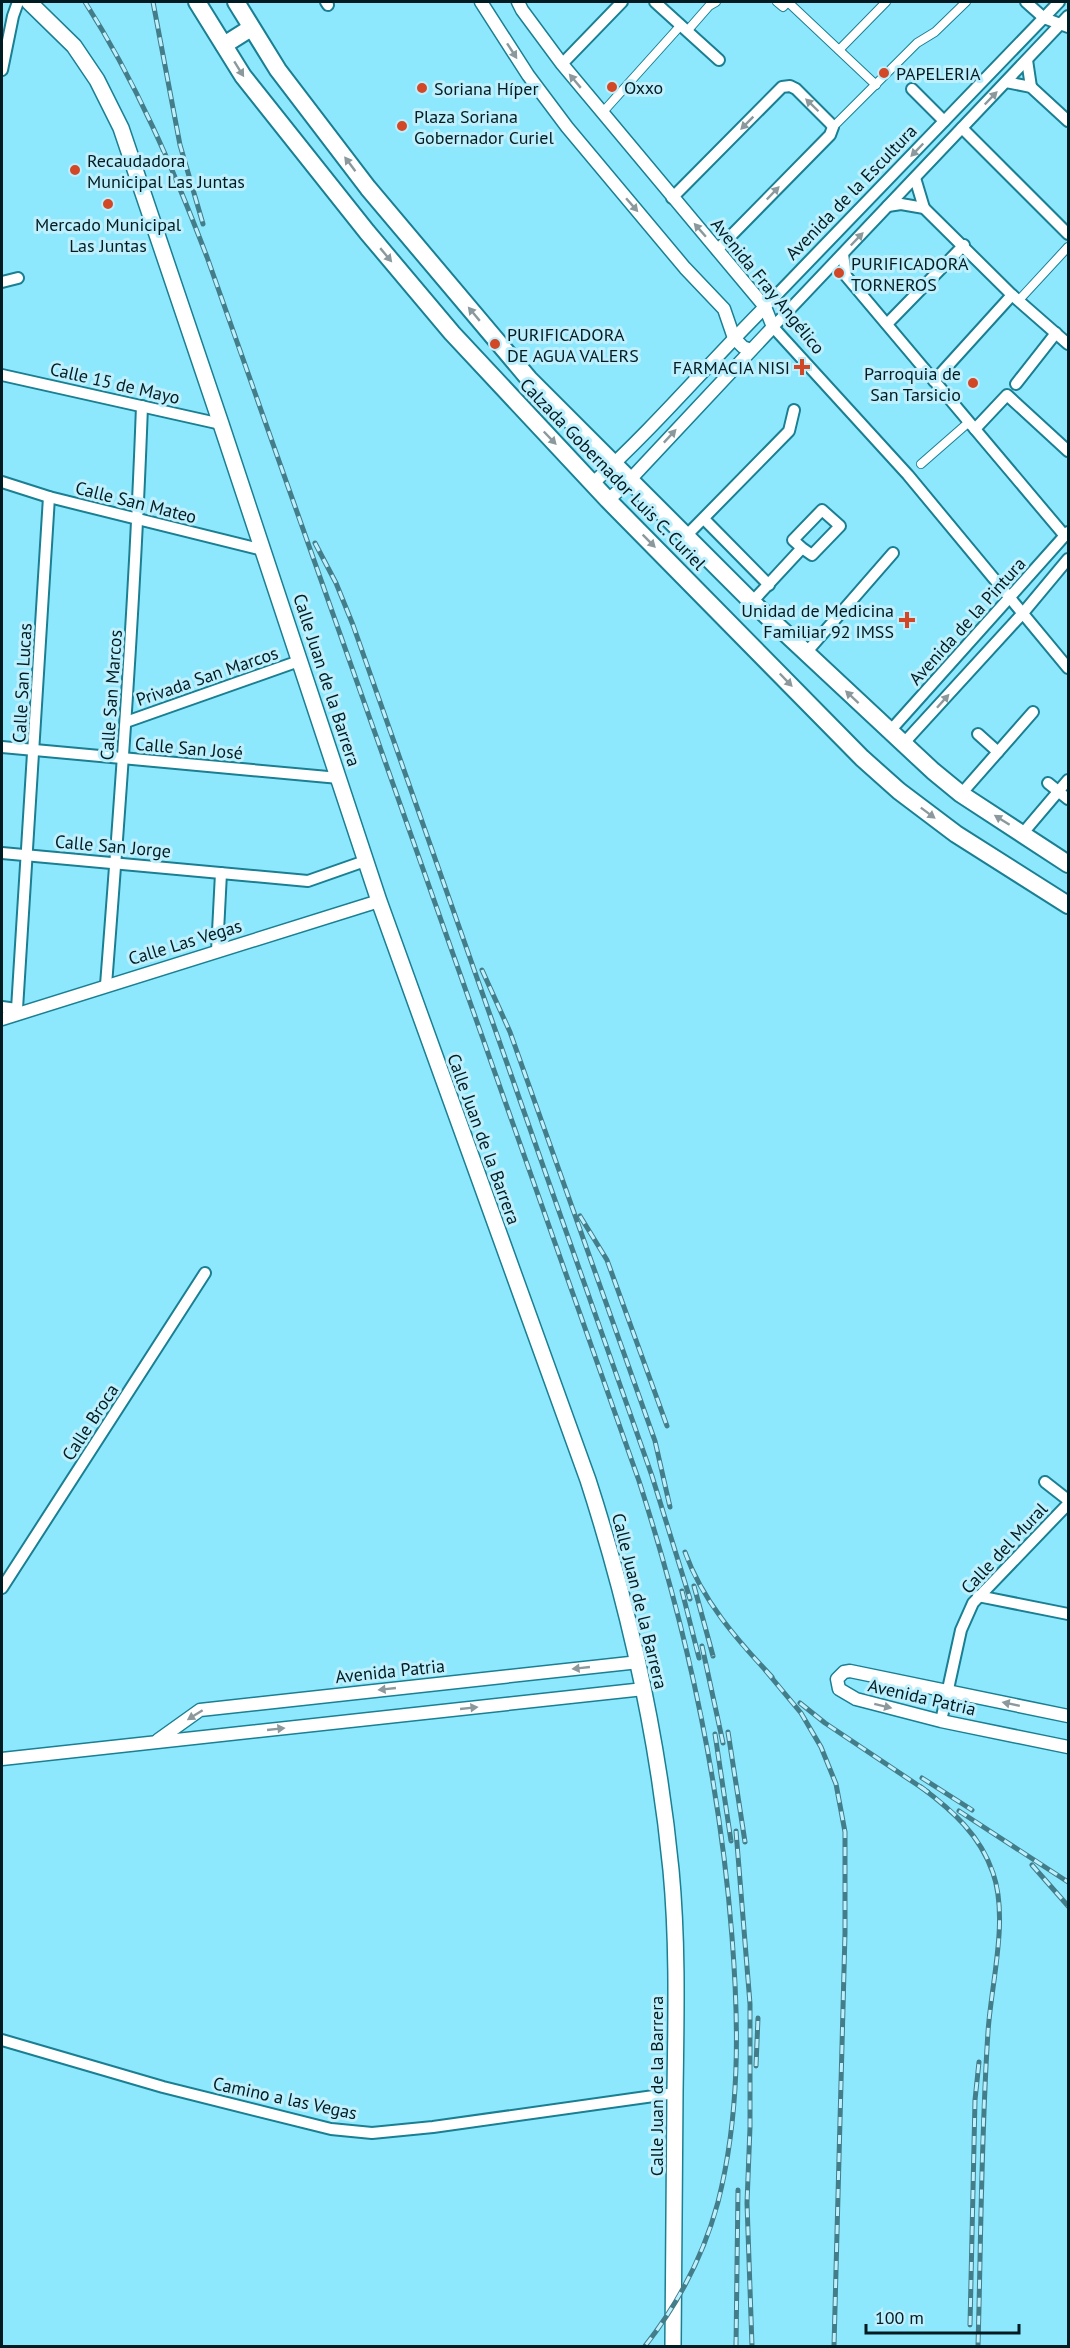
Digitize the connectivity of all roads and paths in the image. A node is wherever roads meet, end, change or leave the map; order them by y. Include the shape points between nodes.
1 (18, 2) edge
2 (29, 2) edge
3 (197, 2) edge
4 (236, 2) edge
5 (481, 2) edge
6 (622, 2) edge
7 (655, 2) edge
8 (716, 2) edge
9 (777, 2) edge
10 (886, 2) edge
11 (966, 2) edge
12 (1026, 2) edge
13 (1059, 2) edge
14 (523, 4) edge
15 (1068, 16) edge
16 (1044, 18) junction
17 (1064, 26) edge
18 (251, 28) junction
19 (685, 28) junction
20 (224, 45) junction
21 (839, 50) junction
22 (719, 60) dead end
23 (1027, 60) junction
24 (562, 64) junction
25 (2, 70) edge
26 (1006, 82) junction
27 (876, 85) junction
28 (1031, 87) junction
29 (912, 89) dead end
30 (602, 113) junction
31 (944, 121) junction
32 (1068, 121) edge
33 (833, 127) junction
34 (962, 128) junction
35 (915, 178) junction
36 (672, 198) junction
37 (888, 206) junction
38 (924, 208) junction
39 (388, 214) junction
40 (367, 232) junction
41 (1068, 234) edge
42 (964, 246) junction
43 (1068, 247) edge
44 (717, 250) junction
45 (843, 254) junction
46 (825, 272) junction
47 (846, 276) junction
48 (18, 278) dead end
49 (2, 282) edge
50 (1015, 298) junction
51 (765, 307) junction
52 (886, 324) junction
53 (773, 327) junction
54 (1056, 333) junction
55 (734, 338) junction
56 (1068, 344) edge
57 (751, 350) junction
58 (2, 375) edge
59 (934, 381) junction
60 (1016, 384) joint
61 (1006, 394) junction
62 (142, 406) junction
63 (794, 410) dead end
64 (221, 424) junction
65 (972, 425) junction
66 (1068, 451) edge
67 (615, 463) junction
68 (921, 464) dead end
69 (630, 479) junction
70 (2, 482) edge
71 (593, 483) junction
72 (49, 497) junction
73 (608, 500) junction
74 (704, 519) junction
75 (138, 520) junction
76 (1067, 534) edge
77 (687, 535) junction
78 (802, 548) junction
79 (263, 550) junction
80 (893, 553) dead end
81 (1068, 559) edge
82 (769, 585) junction
83 (1010, 598) junction
84 (752, 602) junction
85 (1023, 613) junction
86 (805, 654) junction
87 (299, 661) junction
88 (1068, 668) edge
89 (1033, 712) dead end
90 (126, 722) junction
91 (890, 731) junction
92 (978, 734) dead end
93 (903, 744) junction
94 (2, 747) edge
95 (35, 750) junction
96 (999, 752) junction
97 (123, 759) junction
98 (339, 778) junction
99 (1068, 780) edge
100 (1048, 783) dead end
101 (1059, 791) junction
102 (961, 794) junction
103 (1068, 800) edge
104 (1023, 833) junction
105 (2, 853) edge
106 (28, 855) junction
107 (365, 861) junction
108 (116, 863) junction
109 (1068, 863) edge
110 (221, 873) junction
111 (379, 901) junction
112 (1068, 905) edge
113 (217, 951) junction
114 (106, 985) junction
115 (2, 1007) edge
116 (16, 1012) junction
117 (2, 1019) edge
118 (205, 1273) dead end
119 (1045, 1482) dead end
120 (1068, 1502) edge
121 (2, 1588) edge
122 (978, 1596) junction
123 (1068, 1614) edge
124 (639, 1662) junction
125 (644, 1689) junction
126 (947, 1691) junction
127 (1068, 1716) edge
128 (940, 1721) junction
129 (155, 1742) junction
130 (1068, 1747) edge
131 (2, 1759) edge
132 (2, 2040) edge
133 (675, 2093) junction
134 (673, 2346) edge

1 - 25 street
2 - 64 main road, Calle Juan de la Barrera via 74,46 97,80 121,128
3 - 20 main road, Calzada Gobernador Luis C. Curiel
4 - 18 main road, Calzada Gobernador Luis C. Curiel
5 -> 55 street via 567,127 724,309
6 - 24 street
7 - 19 street
8 - 19 street
9 - 21 street via 783,7 788,2
10 - 21 street
11 - 27 street via 935,32 917,43
12 - 16 street
13 - 16 street, Avenida de la Escultura
14 - 24 street, Avenida Fray Angélico
15 - 17 street, Avenida de la Escultura
16 - 17 street
16 - 31 street, Avenida de la Escultura
17 - 23 street, Avenida de la Escultura
18 - 20 main road
39 -> 18 main road, Calzada Gobernador Luis C. Curiel via 278,70
19 - 22 street
19 - 30 street
20 -> 40 main road, Calzada Gobernador Luis C. Curiel via 243,76
21 - 27 street
23 - 26 street, Avenida de la Escultura
23 - 28 street
30 -> 24 street, Avenida Fray Angélico
26 - 28 street
34 -> 26 street, Avenida de la Escultura
27 - 33 street
28 - 32 street
29 - 31 street
30 - 36 street, Avenida Fray Angélico
31 -> 51 street, Avenida de la Escultura
33 -> 36 street via 796,89 782,87
44 -> 33 street via 830,135
34 - 35 street, Avenida de la Escultura
34 - 41 street
35 - 37 street, Avenida de la Escultura
35 - 38 street
44 -> 36 street, Avenida Fray Angélico
37 - 38 street
45 -> 37 street, Avenida de la Escultura
38 - 42 street
39 - 40 main road
67 -> 39 main road, Calzada Gobernador Luis C. Curiel via 529,379
40 -> 71 main road, Calzada Gobernador Luis C. Curiel via 452,333
42 - 50 street
42 - 52 street
43 - 50 street
44 - 51 street, Avenida Fray Angélico
45 - 46 street, Avenida de la Escultura
45 - 47 street
46 - 47 street
46 - 53 street, Avenida de la Escultura
47 - 52 street
48 - 49 street
50 - 54 street
50 - 59 street
51 - 53 street, Avenida Fray Angélico
51 - 55 street, Avenida de la Escultura
52 - 59 street
53 - 57 street, Avenida de la Escultura
53 - 83 street, Avenida Fray Angélico via 908,476
54 - 56 street
54 - 60 street
55 - 57 street
55 - 67 street, Avenida de la Escultura
69 -> 57 street, Avenida de la Escultura
58 - 62 street, Calle 15 de Mayo
59 - 65 street
60 - 61 street
61 - 65 street
61 - 66 street
62 - 64 street, Calle 15 de Mayo
62 - 75 street, Calle San Marcos
63 - 74 street via 789,431
64 - 79 main road, Calle Juan de la Barrera
65 - 68 street
65 - 76 street
67 - 69 main road, Calzada Gobernador Luis C. Curiel
67 - 71 street, Avenida de la Escultura
69 - 73 street, Avenida de la Escultura
69 - 77 main road, Calzada Gobernador Luis C. Curiel
70 - 72 street, Calle San Mateo
71 - 73 main road, Calzada Gobernador Luis C. Curiel
72 - 75 street, Calle San Mateo
72 - 95 street, Calle San Lucas
73 -> 112 main road, Calzada Gobernador Luis C. Curiel via 861,758 956,834
74 - 77 street
74 - 82 street
75 - 79 street, Calle San Mateo
75 - 90 street, Calle San Marcos
76 - 83 street, Avenida de la Pintura
77 - 84 main road, Calzada Gobernador Luis C. Curiel
78 - 78 street via 812,555 840,526 822,510 793,540
78 - 82 street
79 - 87 main road, Calle Juan de la Barrera
80 - 86 street
81 - 85 street, Avenida de la Pintura
82 - 84 street
83 - 85 street, Avenida Fray Angélico
83 - 91 street, Avenida de la Pintura
84 - 86 main road, Calzada Gobernador Luis C. Curiel
85 - 88 street, Avenida Fray Angélico
93 -> 85 street, Avenida de la Pintura
91 -> 86 main road, Calzada Gobernador Luis C. Curiel
87 - 90 street, Privada San Marcos
87 - 98 main road, Calle Juan de la Barrera
89 - 96 street
90 - 97 street, Calle San Marcos
91 - 93 main road, Calzada Gobernador Luis C. Curiel
92 - 96 street
93 - 102 main road, Calzada Gobernador Luis C. Curiel
94 - 95 street, Calle San José
95 - 97 street, Calle San José
95 - 106 street, Calle San Lucas
96 - 102 street
97 - 98 street, Calle San José
97 - 108 street, Calle San Marcos
98 - 107 main road, Calle Juan de la Barrera
99 - 101 street
100 - 101 street
101 - 103 street
101 - 104 street
104 -> 102 main road, Calzada Gobernador Luis C. Curiel
104 - 109 main road, Calzada Gobernador Luis C. Curiel
105 - 106 street, Calle San Jorge
106 - 108 street, Calle San Jorge
106 - 116 street, Calle San Lucas
107 - 110 street, Calle San Jorge via 308,881
107 - 111 main road, Calle Juan de la Barrera
108 - 110 street, Calle San Jorge
108 - 114 street, Calle San Marcos
110 - 113 street
111 - 113 street, Calle Las Vegas
111 - 124 main road, Calle Juan de la Barrera via 588,1480
113 - 114 street, Calle Las Vegas
114 - 116 street, Calle Las Vegas
115 - 116 street
116 - 117 street, Calle Las Vegas
118 - 121 street, Calle Broca
119 - 120 street
120 - 122 street, Calle del Mural
122 - 123 street
122 - 126 street, Calle del Mural via 964,1620
124 - 125 main road, Calle Juan de la Barrera
124 -> 129 street, Avenida Patria via 200,1710
129 -> 125 street, Avenida Patria
125 - 133 main road, Calle Juan de la Barrera via 671,1870
127 -> 126 street, Avenida Patria
126 - 128 street, Calle del Mural
126 -> 128 street, Avenida Patria via 850,1671 837,1679 842,1691 856,1699
128 - 130 street, Avenida Patria
129 - 131 street, Avenida Patria
132 - 133 street, Camino a las Vegas via 163,2087 331,2128 372,2133
133 - 134 main road, Calle Juan de la Barrera

